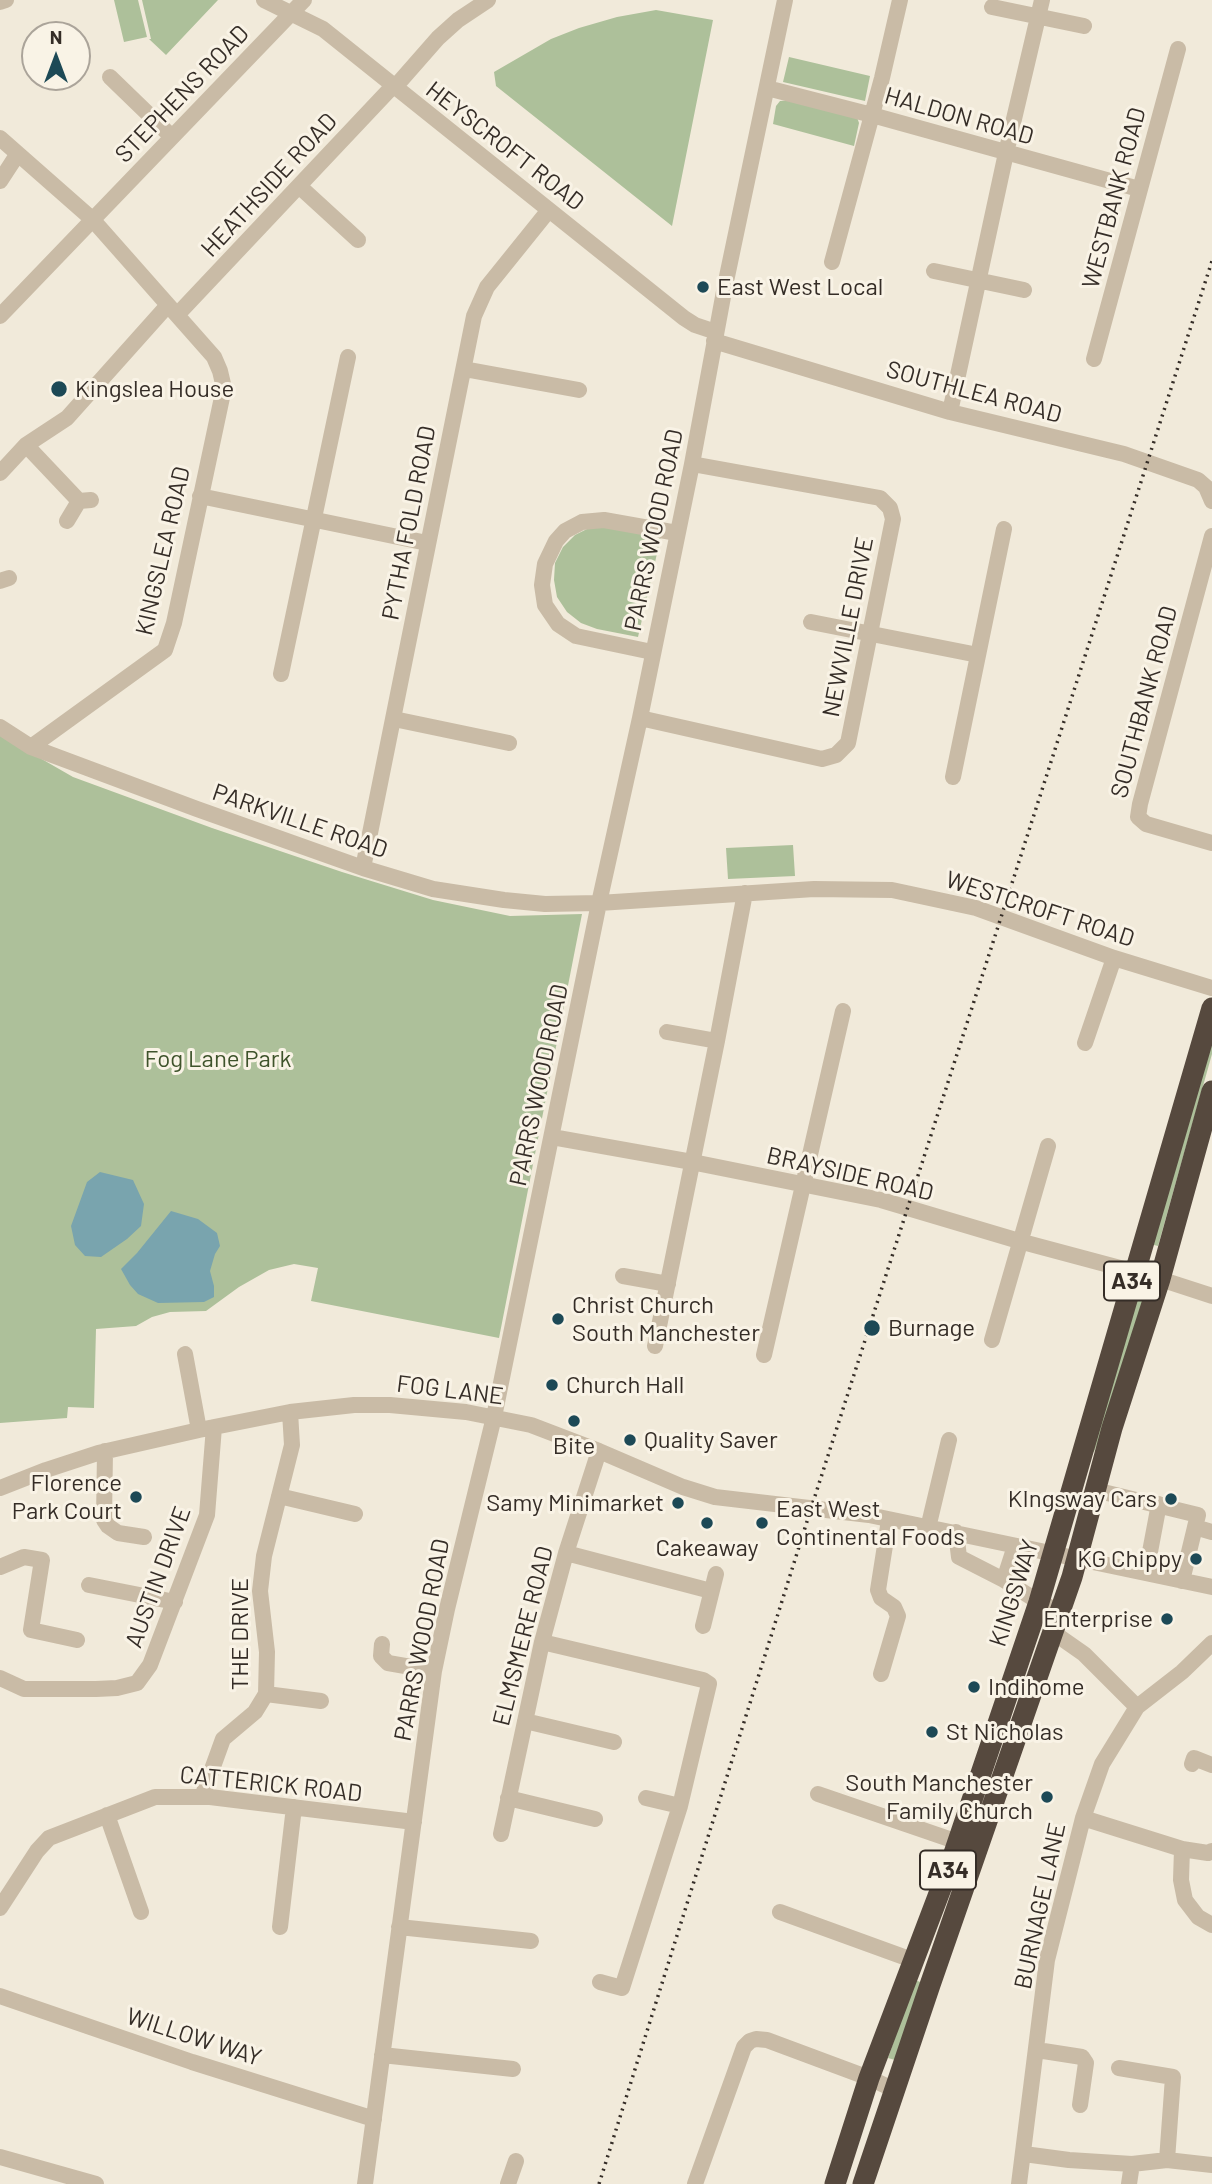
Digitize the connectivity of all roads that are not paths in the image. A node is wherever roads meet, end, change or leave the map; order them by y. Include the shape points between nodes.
1 (6, 0) edge
2 (304, 0) edge
3 (488, 0) edge
4 (785, 0) edge
5 (900, 0) edge
6 (1042, 0) edge
7 (272, 1) edge
8 (0, 2) edge
9 (992, 7) dead end
10 (292, 12) junction
11 (1038, 16) junction
12 (1084, 26) dead end
13 (1178, 49) dead end
14 (110, 77) dead end
15 (394, 87) junction
16 (766, 88) junction
17 (872, 115) junction
18 (172, 137) junction
19 (0, 138) edge
20 (1006, 153) junction
21 (17, 155) junction
22 (0, 181) edge
23 (299, 186) junction
24 (1139, 189) junction
25 (549, 210) junction
26 (92, 219) junction
27 (358, 240) dead end
28 (832, 262) dead end
29 (934, 271) dead end
30 (979, 281) junction
31 (1024, 290) dead end
32 (173, 310) junction
33 (0, 316) edge
34 (715, 336) junction
35 (348, 357) dead end
36 (1094, 359) dead end
37 (464, 369) junction
38 (579, 390) dead end
39 (950, 412) junction
40 (26, 445) junction
41 (692, 464) junction
42 (0, 473) edge
43 (200, 496) junction
44 (1212, 501) edge
45 (314, 519) junction
46 (67, 521) dead end
47 (1004, 529) dead end
48 (677, 533) junction
49 (1212, 536) edge
50 (427, 543) junction
51 (1208, 561) edge
52 (811, 622) dead end
53 (869, 634) junction
54 (652, 652) junction
55 (978, 655) junction
56 (281, 674) dead end
57 (640, 718) junction
58 (394, 719) junction
59 (0, 727) edge
60 (509, 743) dead end
61 (31, 747) junction
62 (953, 777) dead end
63 (1212, 843) edge
64 (363, 868) junction
65 (745, 894) junction
66 (599, 902) junction
67 (1114, 958) junction
68 (1212, 988) edge
69 (1212, 1008) edge
70 (843, 1011) dead end
71 (667, 1032) dead end
72 (718, 1041) junction
73 (1085, 1043) dead end
74 (1212, 1091) edge
75 (552, 1137) junction
76 (1048, 1146) dead end
77 (692, 1162) junction
78 (804, 1185) junction
79 (1019, 1241) junction
80 (1135, 1272) junction
81 (623, 1276) dead end
82 (1160, 1279) junction
83 (667, 1284) junction
84 (1212, 1296) edge
85 (992, 1340) dead end
86 (655, 1346) dead end
87 (185, 1354) dead end
88 (764, 1355) dead end
89 (290, 1412) junction
90 (494, 1417) junction
91 (207, 1428) junction
92 (1112, 1428) junction
93 (949, 1440) dead end
94 (105, 1451) junction
95 (599, 1451) junction
96 (0, 1489) edge
97 (1095, 1490) junction
98 (279, 1496) junction
99 (1159, 1504) junction
100 (355, 1514) dead end
101 (889, 1520) junction
102 (1195, 1527) junction
103 (928, 1528) junction
104 (956, 1532) junction
105 (1212, 1532) edge
106 (144, 1537) dead end
107 (1015, 1546) junction
108 (566, 1553) junction
109 (1054, 1554) junction
110 (1078, 1559) junction
111 (0, 1567) edge
112 (1146, 1573) junction
113 (716, 1574) dead end
114 (1004, 1580) junction
115 (1182, 1581) junction
116 (89, 1584) dead end
117 (1212, 1587) edge
118 (711, 1591) junction
119 (175, 1602) junction
120 (1044, 1604) junction
121 (703, 1626) dead end
122 (1054, 1633) junction
123 (77, 1640) dead end
124 (542, 1642) junction
125 (1212, 1643) edge
126 (382, 1644) dead end
127 (434, 1671) junction
128 (881, 1674) dead end
129 (0, 1678) edge
130 (1027, 1687) junction
131 (266, 1694) junction
132 (321, 1702) dead end
133 (1137, 1707) junction
134 (525, 1721) junction
135 (997, 1727) junction
136 (614, 1742) dead end
137 (1192, 1764) dead end
138 (1212, 1765) edge
139 (818, 1794) dead end
140 (202, 1797) junction
141 (508, 1798) junction
142 (646, 1798) dead end
143 (680, 1806) junction
144 (294, 1807) junction
145 (107, 1815) junction
146 (1083, 1818) junction
147 (595, 1819) dead end
148 (414, 1822) junction
149 (501, 1834) dead end
150 (958, 1842) junction
151 (1182, 1849) junction
152 (1212, 1851) edge
153 (0, 1908) edge
154 (142, 1912) dead end
155 (780, 1912) dead end
156 (1212, 1925) edge
157 (280, 1927) dead end
158 (399, 1927) junction
159 (531, 1941) dead end
160 (915, 1961) junction
161 (600, 1982) dead end
162 (0, 1996) edge
163 (1037, 2050) junction
164 (382, 2055) junction
165 (1119, 2068) dead end
166 (513, 2069) dead end
167 (869, 2078) junction
168 (895, 2090) junction
169 (1080, 2105) dead end
170 (374, 2119) junction
171 (1024, 2154) junction
172 (0, 2157) edge
173 (1167, 2160) junction
174 (516, 2161) dead end
175 (1132, 2164) junction
176 (1212, 2165) edge
177 (96, 2184) edge
178 (365, 2184) edge
179 (508, 2184) edge
180 (695, 2184) edge
181 (835, 2184) edge
182 (863, 2184) edge
183 (1019, 2184) edge
184 (1129, 2184) edge

1 - 8 street
2 - 10 street, STEPHENS ROAD
3 - 15 street, HEATHSIDE ROAD via 438,38
4 - 16 street, PARRS WOOD ROAD
5 - 17 street
6 - 11 street
7 - 10 street, HEYSCROFT ROAD
9 - 11 street
10 - 15 street, HEYSCROFT ROAD via 324,29
10 - 18 street, STEPHENS ROAD
11 - 12 street
11 - 20 street
13 - 24 street, WESTBANK ROAD
14 - 18 street
15 - 23 street, HEATHSIDE ROAD
15 - 25 street, HEYSCROFT ROAD
16 - 17 street, HALDON ROAD
16 - 34 street, PARRS WOOD ROAD
17 - 20 street, HALDON ROAD
17 - 28 street
18 - 26 street, STEPHENS ROAD
19 - 21 street, KINGSLEA ROAD
20 - 24 street, HALDON ROAD
20 - 30 street
21 - 22 street
21 - 26 street, KINGSLEA ROAD
23 - 27 street
23 - 32 street, HEATHSIDE ROAD
24 - 36 street, WESTBANK ROAD
25 - 34 street, HEYSCROFT ROAD via 684,318
25 - 37 street, PYTHA FOLD ROAD via 483,293
26 - 32 street, KINGSLEA ROAD
26 - 33 street, STEPHENS ROAD
29 - 30 street
30 - 31 street
30 - 39 street
32 - 40 street, HEATHSIDE ROAD via 67,418
32 - 43 street, KINGSLEA ROAD via 215,357 224,388
34 - 39 street, SOUTHLEA ROAD
34 - 41 street, PARRS WOOD ROAD
35 - 45 street
37 - 38 street
37 - 50 street, PYTHA FOLD ROAD
39 - 44 street, SOUTHLEA ROAD via 1124,454 1198,480
40 - 42 street, HEATHSIDE ROAD
40 - 46 street via 85,500
41 - 48 street, PARRS WOOD ROAD
41 - 53 street, NEWVILLE DRIVE via 880,498 890,508 892,519
43 - 45 street
43 - 61 street, KINGSLEA ROAD via 174,623 164,650
45 - 50 street
45 - 56 street
47 - 55 street
48 - 54 street, PARRS WOOD ROAD
48 - 54 street via 604,520 582,522 556,541 545,564 545,605 558,624 576,636
49 - 51 street, SOUTHBANK ROAD
50 - 58 street, PYTHA FOLD ROAD
51 - 63 street, SOUTHBANK ROAD via 1138,817 1146,824
52 - 53 street
53 - 55 street
53 - 57 street, NEWVILLE DRIVE via 848,743 836,755 822,759
54 - 57 street, PARRS WOOD ROAD
55 - 62 street
57 - 66 street, PARRS WOOD ROAD
58 - 60 street
58 - 64 street, PYTHA FOLD ROAD
59 - 61 street, PARKVILLE ROAD
61 - 64 street, PARKVILLE ROAD
64 - 66 street, PARKVILLE ROAD via 433,890 545,904
65 - 66 street, WESTCROFT ROAD
65 - 67 street, WESTCROFT ROAD via 848,888 912,893 976,908
65 - 72 street
66 - 75 street, PARRS WOOD ROAD
67 - 68 street, WESTCROFT ROAD
67 - 73 street
69 - 80 highway, KINGSWAY / A34
70 - 78 street
71 - 72 street
72 - 77 street
74 - 82 highway, KINGSWAY / A34
75 - 77 street, BRAYSIDE ROAD
75 - 90 street, PARRS WOOD ROAD
76 - 79 street
77 - 78 street, BRAYSIDE ROAD
77 - 83 street
78 - 79 street, BRAYSIDE ROAD via 881,1200
78 - 88 street
79 - 80 street, BRAYSIDE ROAD
79 - 85 street
80 - 109 highway, KINGSWAY / A34
81 - 83 street
82 - 84 street
82 - 92 highway, KINGSWAY / A34
83 - 86 street
87 - 91 street, AUSTIN DRIVE
89 - 90 street, FOG LANE via 390,1405
89 - 91 street, FOG LANE
89 - 98 street, THE DRIVE via 292,1445
90 - 95 street, FOG LANE via 531,1425
90 - 127 street, PARRS WOOD ROAD
91 - 94 street, FOG LANE
91 - 119 street, AUSTIN DRIVE via 207,1515
92 - 97 highway, KINGSWAY / A34
92 - 109 highway via 1095,1456 1070,1542
93 - 103 street
94 - 96 street, FOG LANE
94 - 106 street via 104,1520 118,1534
95 - 101 street, FOG LANE via 715,1497
95 - 108 street, ELMSMERE ROAD
97 - 99 street
97 - 110 highway, KINGSWAY / A34
98 - 100 street
98 - 131 street, THE DRIVE via 260,1591
99 - 102 street via 1198,1515
99 - 112 street
101 - 103 street, FOG LANE
101 - 128 street via 878,1590 894,1607 898,1619
102 - 105 street
102 - 115 street
103 - 104 street, FOG LANE
104 - 107 street, FOG LANE
104 - 114 street via 959,1557
107 - 109 street, FOG LANE
107 - 114 street
108 - 118 street
108 - 124 street, ELMSMERE ROAD
109 - 110 street, FOG LANE
109 - 120 highway, KINGSWAY / A34
110 - 112 street, FOG LANE
110 - 120 highway via 1063,1565
110 - 122 highway, KINGSWAY / A34
111 - 123 street via 24,1557 42,1560 31,1630
112 - 115 street, FOG LANE
113 - 118 street
114 - 120 street
115 - 117 street, FOG LANE
116 - 119 street
118 - 121 street
119 - 129 street, AUSTIN DRIVE via 150,1665 136,1683 117,1688 24,1689
120 - 130 highway
120 - 135 highway, KINGSWAY / A34
122 - 130 highway, KINGSWAY / A34
122 - 133 street via 1084,1654
124 - 134 street, ELMSMERE ROAD
124 - 143 street via 709,1685
125 - 133 street, BURNAGE LANE
126 - 127 street via 381,1656 388,1663
127 - 148 street, PARRS WOOD ROAD
130 - 135 highway
130 - 168 highway, KINGSWAY / A34
131 - 132 street
131 - 140 street, THE DRIVE via 255,1712 223,1739
133 - 146 street, BURNAGE LANE via 1102,1764
134 - 136 street
134 - 141 street, ELMSMERE ROAD
135 - 150 highway, KINGSWAY / A34
137 - 138 street via 1194,1758
139 - 150 street
140 - 144 street, CATTERICK ROAD
140 - 145 street, CATTERICK ROAD via 155,1797
141 - 147 street
141 - 149 street, ELMSMERE ROAD
142 - 143 street
143 - 161 street via 622,1988
144 - 148 street, CATTERICK ROAD
144 - 157 street
145 - 153 street, CATTERICK ROAD via 49,1838
145 - 154 street
146 - 151 street
146 - 163 street, BURNAGE LANE via 1047,1960
148 - 158 street, PARRS WOOD ROAD
150 - 160 highway, KINGSWAY / A34
151 - 152 street
151 - 156 street via 1185,1900 1198,1917
155 - 160 street
158 - 159 street
158 - 164 street, PARRS WOOD ROAD
160 - 167 highway, KINGSWAY / A34
162 - 170 street, WILLOW WAY
163 - 169 street via 1082,2057 1086,2063
163 - 171 street, BURNAGE LANE
164 - 166 street
164 - 170 street, PARRS WOOD ROAD
165 - 173 street via 1173,2077
167 - 168 street
167 - 180 street via 767,2040 748,2042
167 - 181 highway, KINGSWAY / A34
168 - 182 highway, KINGSWAY / A34
170 - 178 street, PARRS WOOD ROAD
171 - 175 street
171 - 183 street, BURNAGE LANE
172 - 177 street
173 - 175 street
173 - 176 street
174 - 179 street
175 - 184 street

